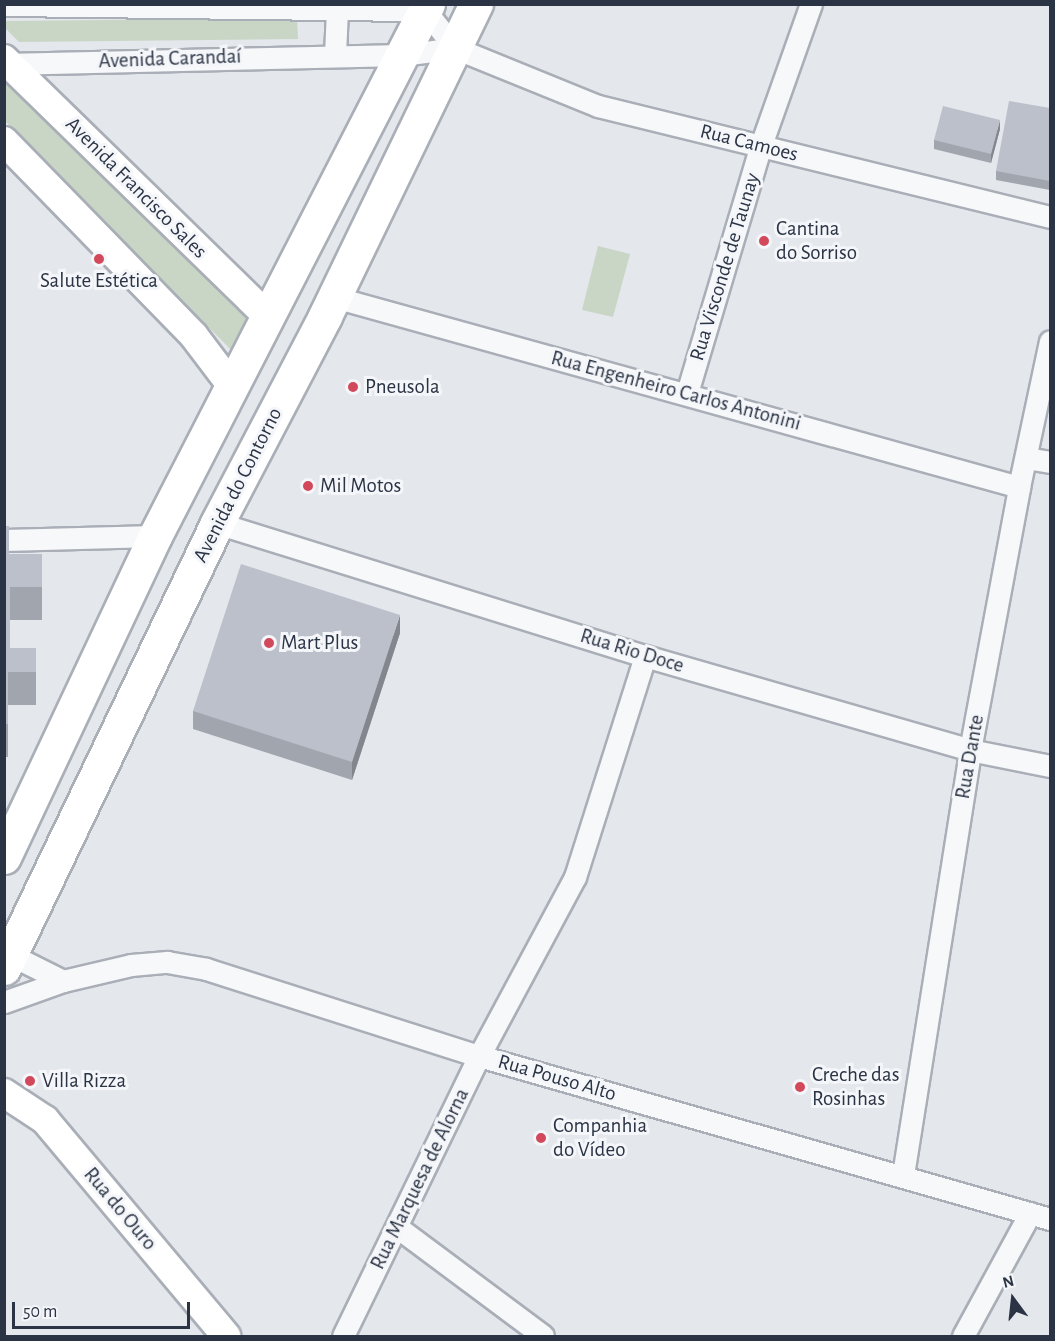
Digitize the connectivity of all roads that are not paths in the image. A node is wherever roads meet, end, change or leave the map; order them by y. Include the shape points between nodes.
1 (476, 4) edge
2 (811, 4) edge
3 (4, 5) edge
4 (426, 7) edge
5 (337, 10) junction
6 (455, 48) junction
7 (335, 55) junction
8 (402, 55) junction
9 (6, 62) edge
10 (4, 141) edge
11 (761, 145) junction
12 (1050, 217) edge
13 (334, 297) junction
14 (268, 317) junction
15 (1050, 340) edge
16 (232, 386) junction
17 (687, 393) junction
18 (1026, 458) junction
19 (1050, 462) edge
20 (1019, 486) junction
21 (223, 511) junction
22 (155, 536) junction
23 (4, 540) edge
24 (645, 656) junction
25 (970, 750) junction
26 (1050, 766) edge
27 (12, 830) edge
28 (4, 857) edge
29 (8, 961) edge
30 (63, 981) junction
31 (4, 1002) edge
32 (479, 1056) junction
33 (4, 1093) edge
34 (903, 1175) junction
35 (1040, 1216) edge
36 (397, 1227) junction
37 (226, 1336) edge
38 (343, 1336) edge
39 (543, 1336) edge
40 (963, 1336) edge

1 - 6 main road, Avenida do Contorno
2 - 11 street, Rua Visconde de Taunay
3 - 5 street
4 - 5 street
4 - 6 street
4 - 8 main road
5 - 7 street
6 - 8 street, Avenida Carandaí
6 - 11 street, Rua Camoes via 598,106
6 - 13 main road, Avenida do Contorno
7 - 8 street, Avenida Carandaí
7 - 9 street, Avenida Carandaí
8 - 14 main road
9 - 14 street, Avenida Francisco Sales
10 - 16 street via 194,336
11 - 12 street, Rua Camoes
11 - 17 street, Rua Visconde de Taunay
13 - 17 street, Rua Engenheiro Carlos Antonini
13 - 21 main road, Avenida do Contorno
14 - 16 main road
14 - 21 main road via 280,333 282,364 246,439
15 - 18 street, Rua Dante
16 - 22 main road
17 - 20 street, Rua Engenheiro Carlos Antonini
18 - 19 street
18 - 20 street, Rua Dante
20 - 25 street, Rua Dante
21 - 24 street, Rua Rio Doce
21 - 29 main road, Avenida do Contorno
22 - 23 street
22 - 27 main road
24 - 25 street, Rua Rio Doce
24 - 32 street, Rua Marquesa de Alorna via 575,877
25 - 26 street, Rua Rio Doce
25 - 34 street, Rua Dante
27 - 28 main road
29 - 30 street
30 - 31 street, Rua Pouso Alto
30 - 32 street, Rua Pouso Alto via 131,965 167,962 206,969
32 - 34 street, Rua Pouso Alto
32 - 36 street, Rua Marquesa de Alorna
33 - 37 street, Rua do Ouro via 45,1120
34 - 35 street, Rua Pouso Alto
35 - 40 street
36 - 38 street, Rua Marquesa de Alorna
36 - 39 street

